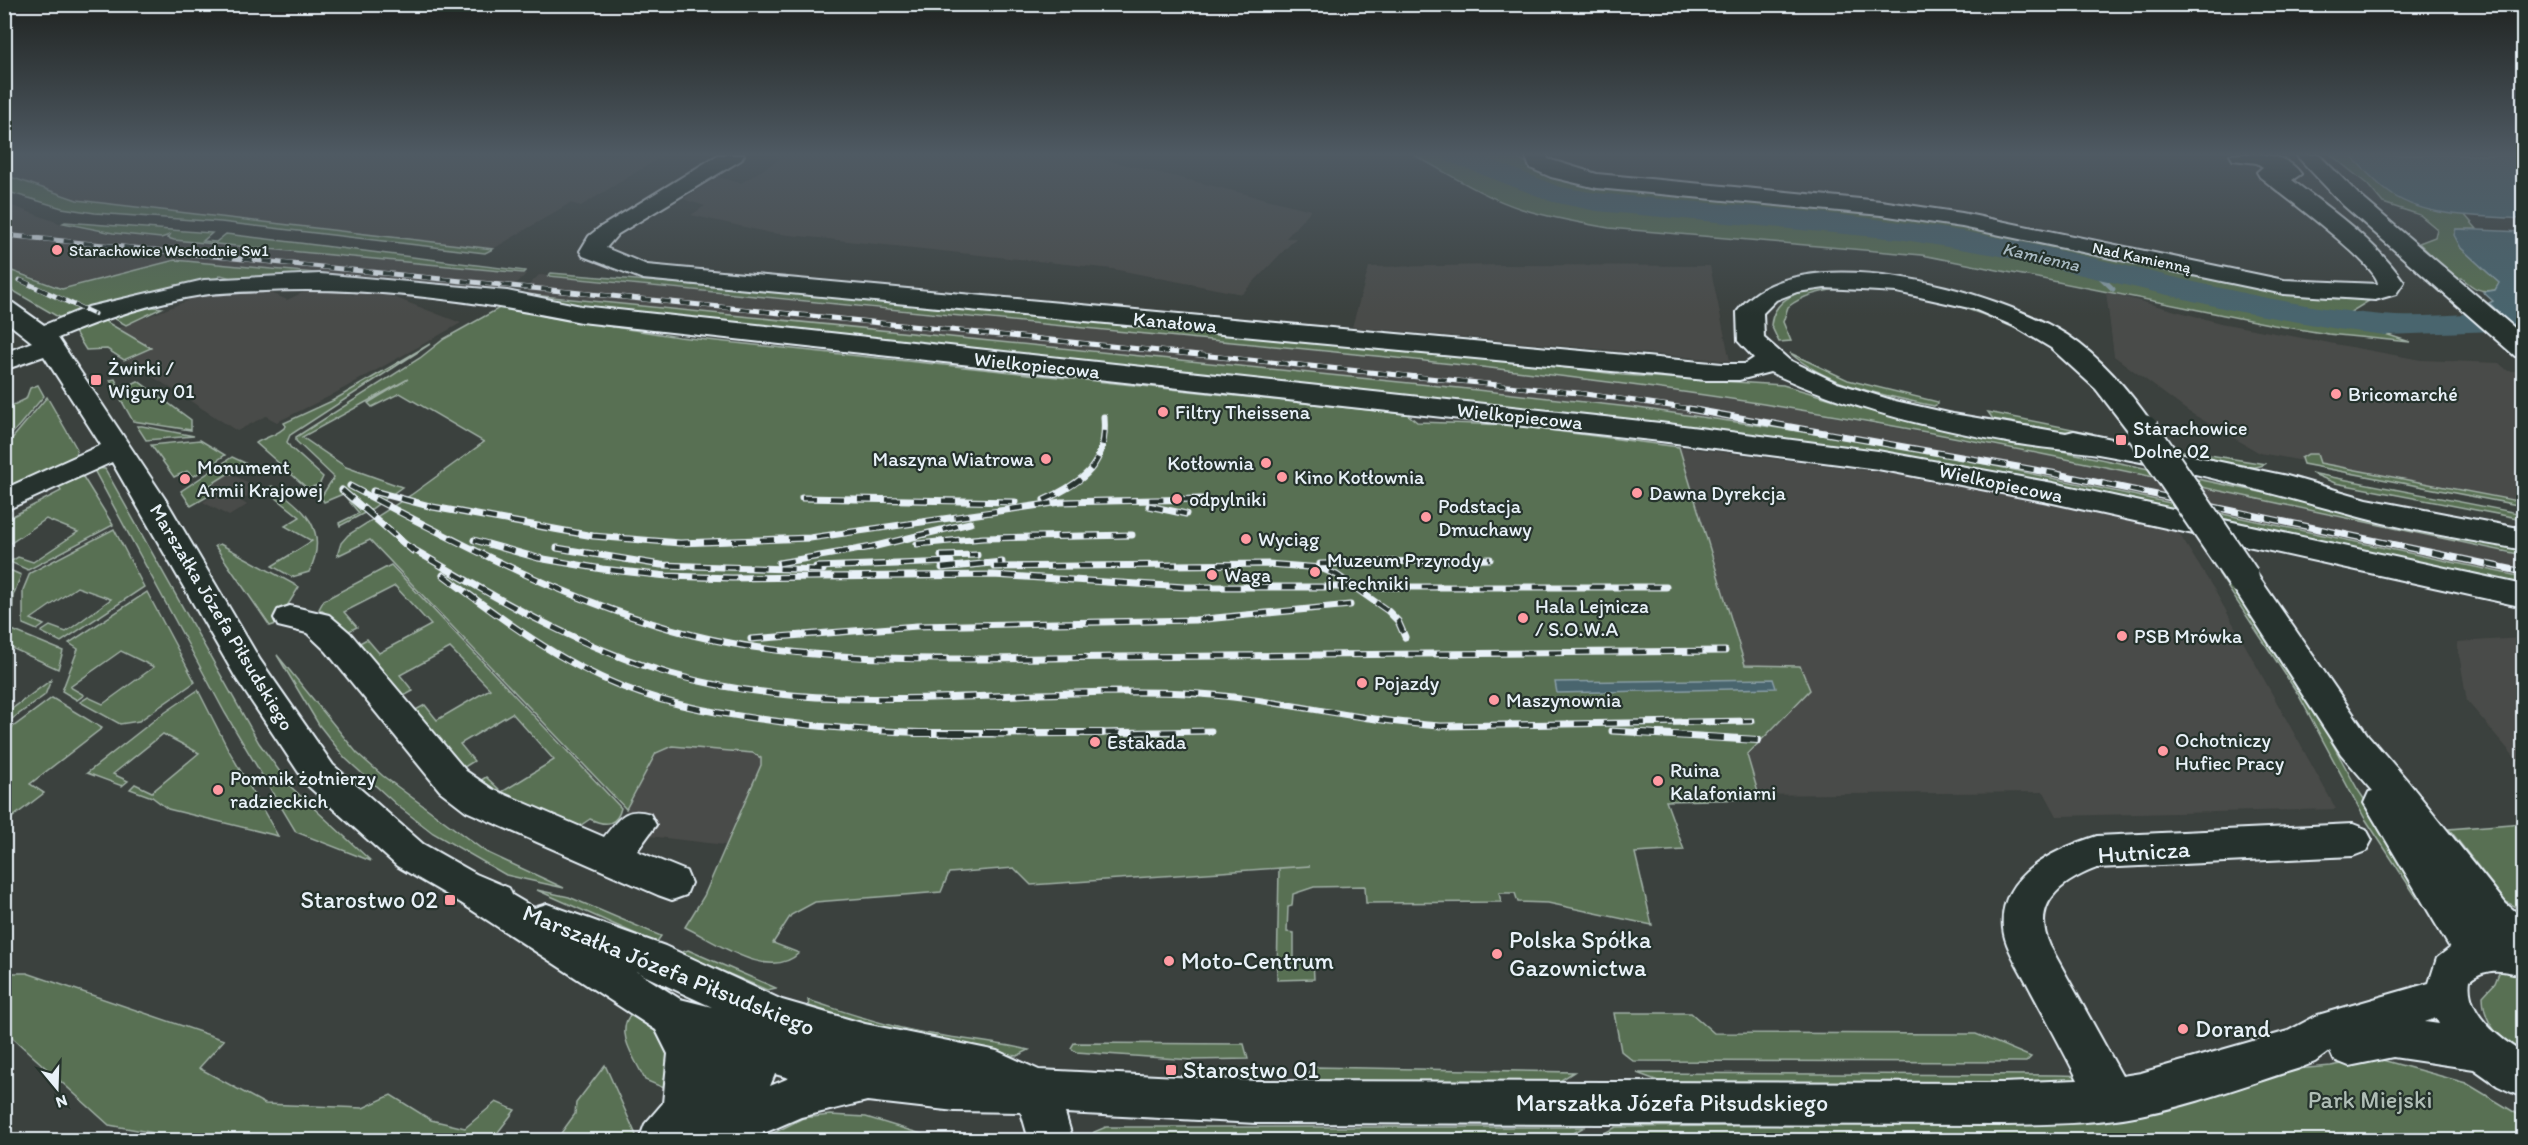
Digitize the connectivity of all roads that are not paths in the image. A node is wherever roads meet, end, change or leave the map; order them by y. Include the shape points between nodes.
1 (649, 208) edge
2 (1884, 208) edge
3 (2315, 208) edge
4 (2361, 208) edge
5 (4, 308) edge
6 (46, 339) junction
7 (2519, 347) edge
8 (4, 362) edge
9 (1774, 364) junction
10 (1706, 372) junction
11 (118, 449) junction
12 (2287, 486) junction
13 (4, 501) edge
14 (2523, 525) edge
15 (2523, 540) edge
16 (2523, 596) edge
17 (290, 618) dead end
18 (2354, 744) junction
19 (637, 825) dead end
20 (2353, 840) dead end
21 (610, 856) junction
22 (672, 883) dead end
23 (475, 892) junction
24 (2523, 942) edge
25 (2468, 956) junction
26 (2523, 958) edge
27 (2448, 994) junction
28 (671, 1016) junction
29 (759, 1037) junction
30 (2300, 1048) junction
31 (2484, 1050) junction
32 (2523, 1078) edge
33 (872, 1082) junction
34 (1037, 1090) junction
35 (2111, 1098) junction
36 (691, 1133) edge
37 (1051, 1140) edge

1 - 10 street, Kanałowa via 605,237 643,272
2 - 3 street, Nad Kamienną via 1962,220 2284,287 2373,292 2390,286 2391,278 2375,260
4 - 7 street
5 - 6 street, Marszałka Józefa Piłsudskiego
6 - 8 street, Wielkopiecowa
6 - 11 street, Marszałka Józefa Piłsudskiego
6 - 16 street, Wielkopiecowa via 123,304 209,286 320,282 507,299 581,314 826,343 1636,429 1867,458 2042,491
9 - 10 street, Kanałowa
9 - 10 street, Kanałowa via 1767,380
9 - 12 street via 1839,392 1984,431 2093,445
9 - 18 street, bridge via 1749,334 1747,320 1755,305 1773,293 1809,282 1848,280 1930,289 1984,304 2031,325 2073,351 2113,389
11 - 13 street
11 - 23 street, Marszałka Józefa Piłsudskiego via 248,669 320,775 398,846
12 - 14 street via 2343,492
12 - 15 street via 2366,509
17 - 21 street via 317,623 338,642 453,781 479,800
18 - 24 street via 2492,916
18 - 25 street via 2396,826 2471,947
19 - 21 street
20 - 35 street, Hutnicza via 2097,852 2071,862 2033,889 2026,904 2023,928 2032,954
21 - 22 street
23 - 28 street, Marszałka Józefa Piłsudskiego
23 - 29 street, Marszałka Józefa Piłsudskiego via 651,959
25 - 26 street via 2499,953
25 - 27 street via 2451,970
27 - 30 street, Marszałka Józefa Piłsudskiego via 2318,1035
27 - 31 street via 2455,1012
28 - 29 street, Marszałka Józefa Piłsudskiego
28 - 36 street via 688,1054 685,1106
29 - 33 street, Marszałka Józefa Piłsudskiego
29 - 34 street, Marszałka Józefa Piłsudskiego via 865,1044 997,1071
29 - 36 street via 743,1092
30 - 31 street, Marszałka Józefa Piłsudskiego via 2330,1050 2393,1037
30 - 35 street, Marszałka Józefa Piłsudskiego via 2173,1086
31 - 32 street
33 - 34 street, Marszałka Józefa Piłsudskiego via 955,1090
33 - 36 street via 815,1089
34 - 35 street, Marszałka Józefa Piłsudskiego via 1256,1102 2002,1104
34 - 37 street

